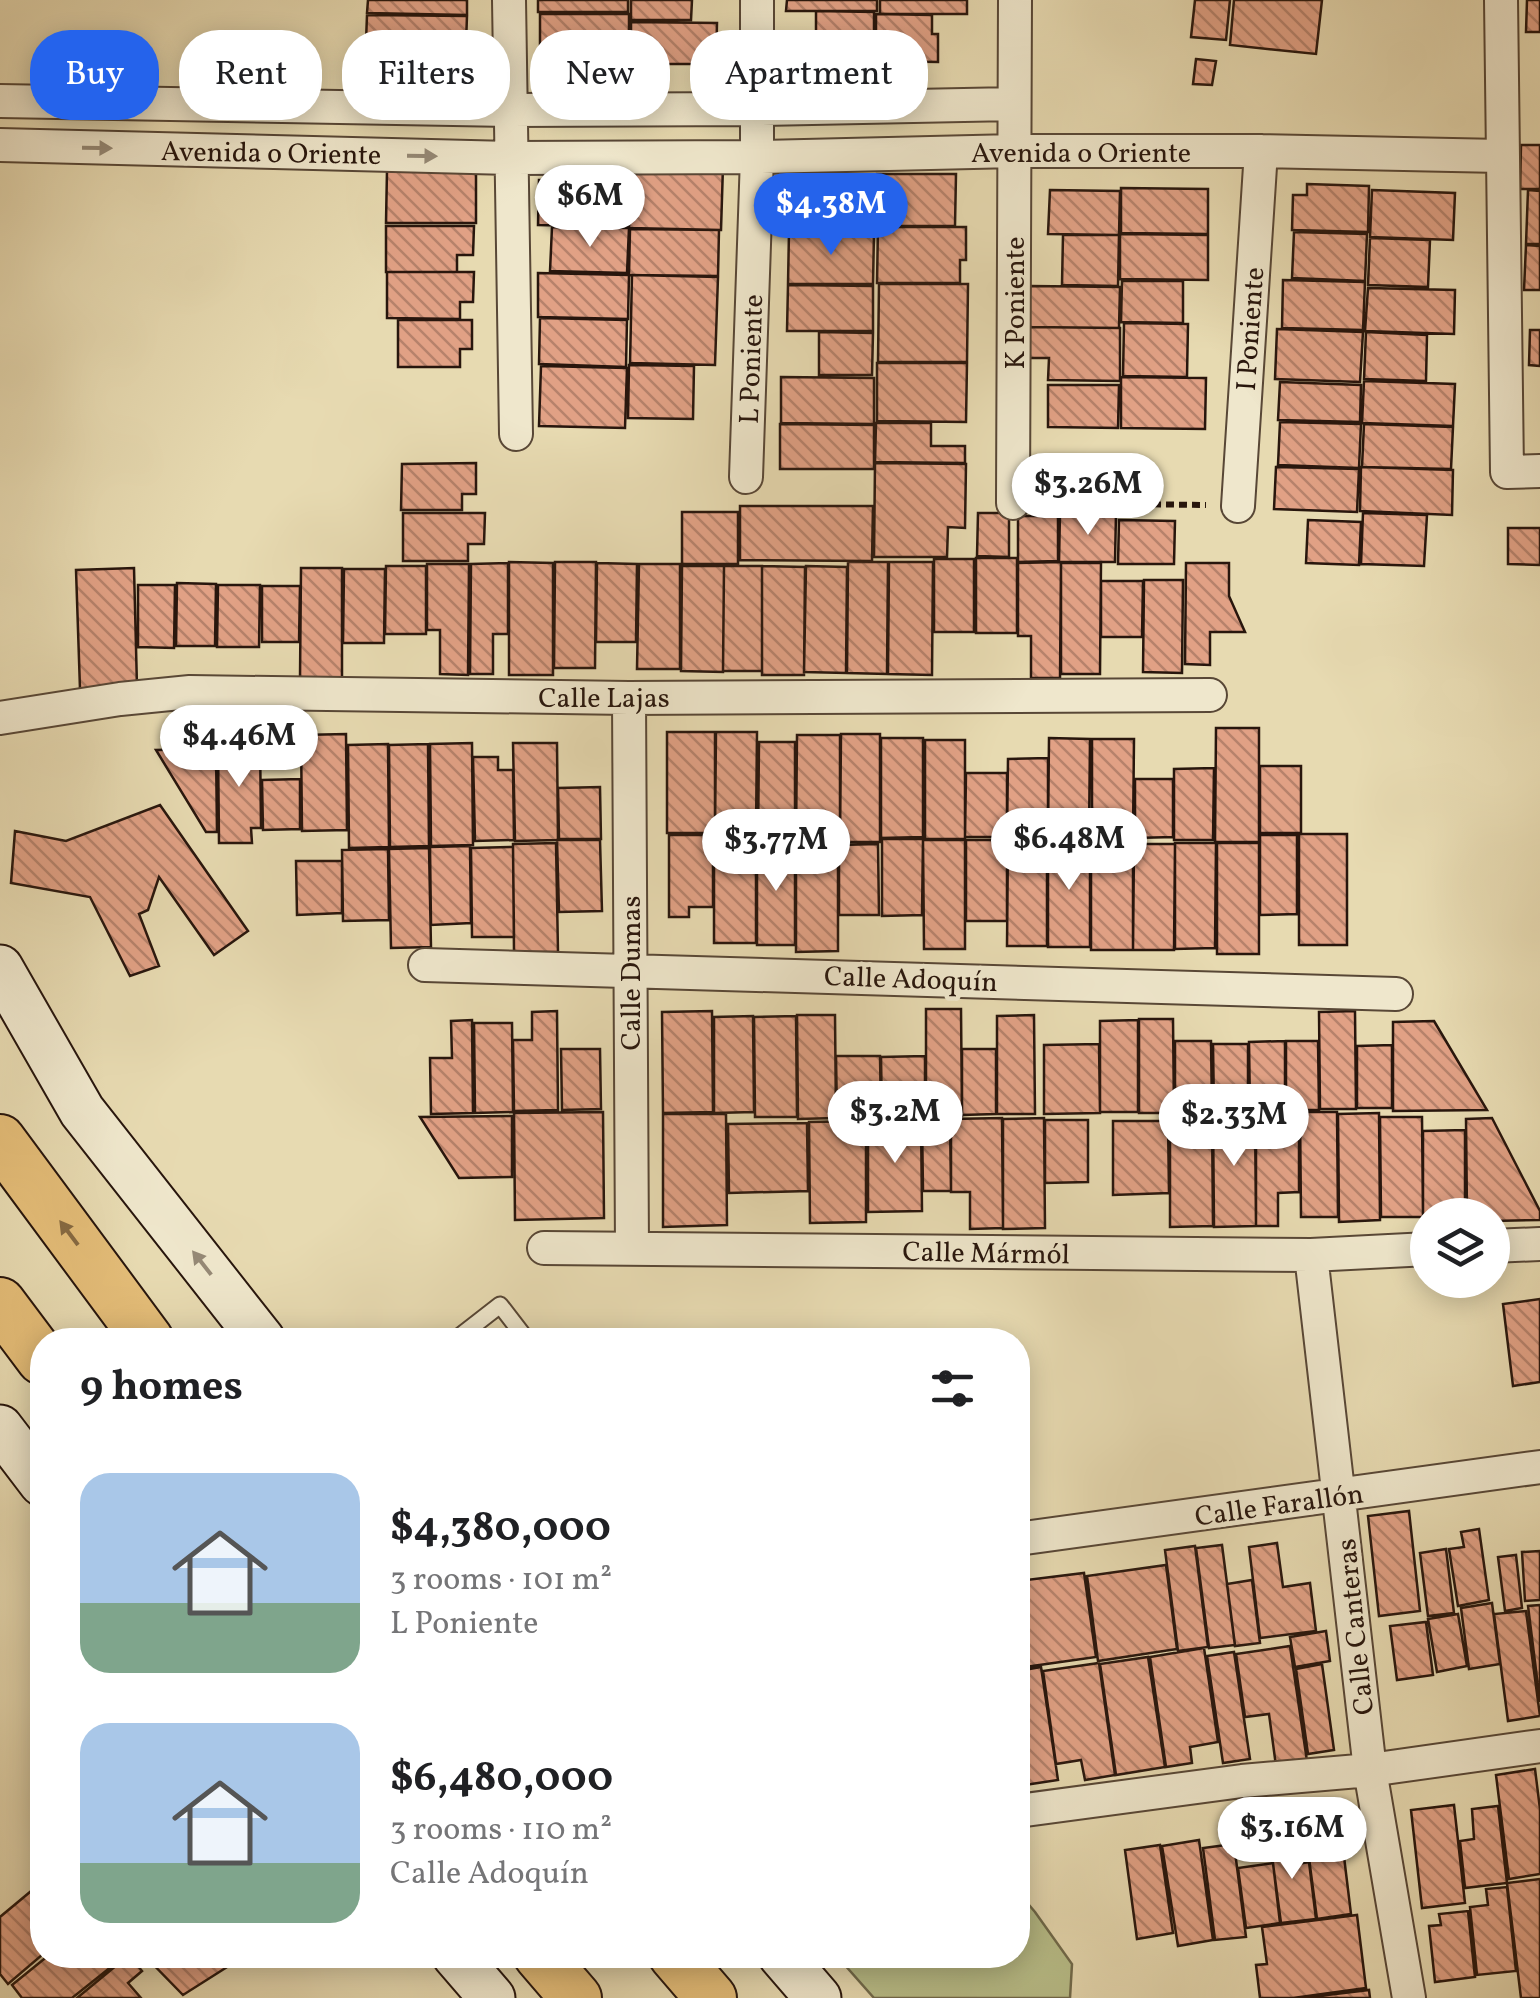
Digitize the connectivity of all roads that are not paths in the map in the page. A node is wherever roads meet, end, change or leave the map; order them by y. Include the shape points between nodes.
1 (508, 0) edge
2 (757, 0) edge
3 (1016, 0) edge
4 (1501, 0) edge
5 (509, 30) edge
6 (757, 30) edge
7 (0, 101) edge
8 (1014, 104) junction
9 (928, 106) edge
10 (342, 107) edge
11 (690, 109) edge
12 (510, 110) joint
13 (757, 120) edge
14 (0, 145) edge
15 (1015, 151) junction
16 (1261, 151) junction
17 (1502, 156) junction
18 (512, 158) junction
19 (757, 158) junction
20 (516, 434) dead end
21 (1540, 471) edge
22 (746, 477) dead end
23 (1013, 503) road end
24 (1238, 506) road end
25 (1210, 695) dead end
26 (629, 698) junction
27 (0, 718) edge
28 (425, 965) dead end
29 (0, 968) edge
30 (630, 969) junction
31 (1396, 994) dead end
32 (0, 1140) edge
33 (1540, 1244) edge
34 (1510, 1245) edge
35 (544, 1248) dead end
36 (632, 1248) junction
37 (1410, 1250) edge
38 (1311, 1254) junction
39 (0, 1303) edge
40 (139, 1328) edge
41 (253, 1328) edge
42 (470, 1328) edge
43 (518, 1328) edge
44 (30, 1343) edge
45 (0, 1428) edge
46 (1540, 1466) edge
47 (30, 1467) edge
48 (1340, 1496) junction
49 (1030, 1538) edge
50 (1540, 1746) edge
51 (1370, 1770) junction
52 (1030, 1809) edge
53 (466, 1968) edge
54 (550, 1968) edge
55 (685, 1968) edge
56 (792, 1968) edge
57 (492, 1998) edge
58 (576, 1998) edge
59 (711, 1998) edge
60 (818, 1998) edge
61 (1409, 1998) edge

1 - 5 street
2 - 6 street, L Poniente
3 - 8 street, K Poniente
4 - 17 street
7 - 10 street, Avenida o Oriente
8 - 9 street, Avenida o Oriente
8 - 15 street, K Poniente
11 - 12 street, Avenida o Oriente
12 - 18 street
13 - 19 street, L Poniente
14 -> 18 street, Avenida o Oriente
15 - 16 street, Avenida o Oriente
15 - 19 street, Avenida o Oriente
15 - 23 street, K Poniente
16 - 17 street, Avenida o Oriente
16 - 24 street, I Poniente
17 - 21 street via 1507,472
18 - 19 street, Avenida o Oriente
18 - 20 street
19 - 22 street, L Poniente
25 - 26 street, Calle Lajas
26 - 27 street, Calle Lajas via 190,692
26 - 30 street, Calle Dumas
28 - 30 street, Calle Adoquín
41 -> 29 street via 82,1111
30 - 31 street, Calle Adoquín
30 - 36 street, Calle Dumas
40 -> 32 main road
33 - 34 street
35 - 36 street, Calle Mármól
36 - 38 street, Calle Mármól
37 - 38 street, Calle Mármól
38 - 48 street, Calle Canteras
39 - 44 main road
42 - 43 lane via 500,1305
45 - 47 street
46 - 48 street, Calle Farallón
48 - 49 street, Calle Farallón
48 - 51 street, Calle Canteras
50 - 51 street
51 - 52 street
51 - 61 street, Calle Canteras
53 - 57 street
54 - 58 main road
55 - 59 main road
56 - 60 street

